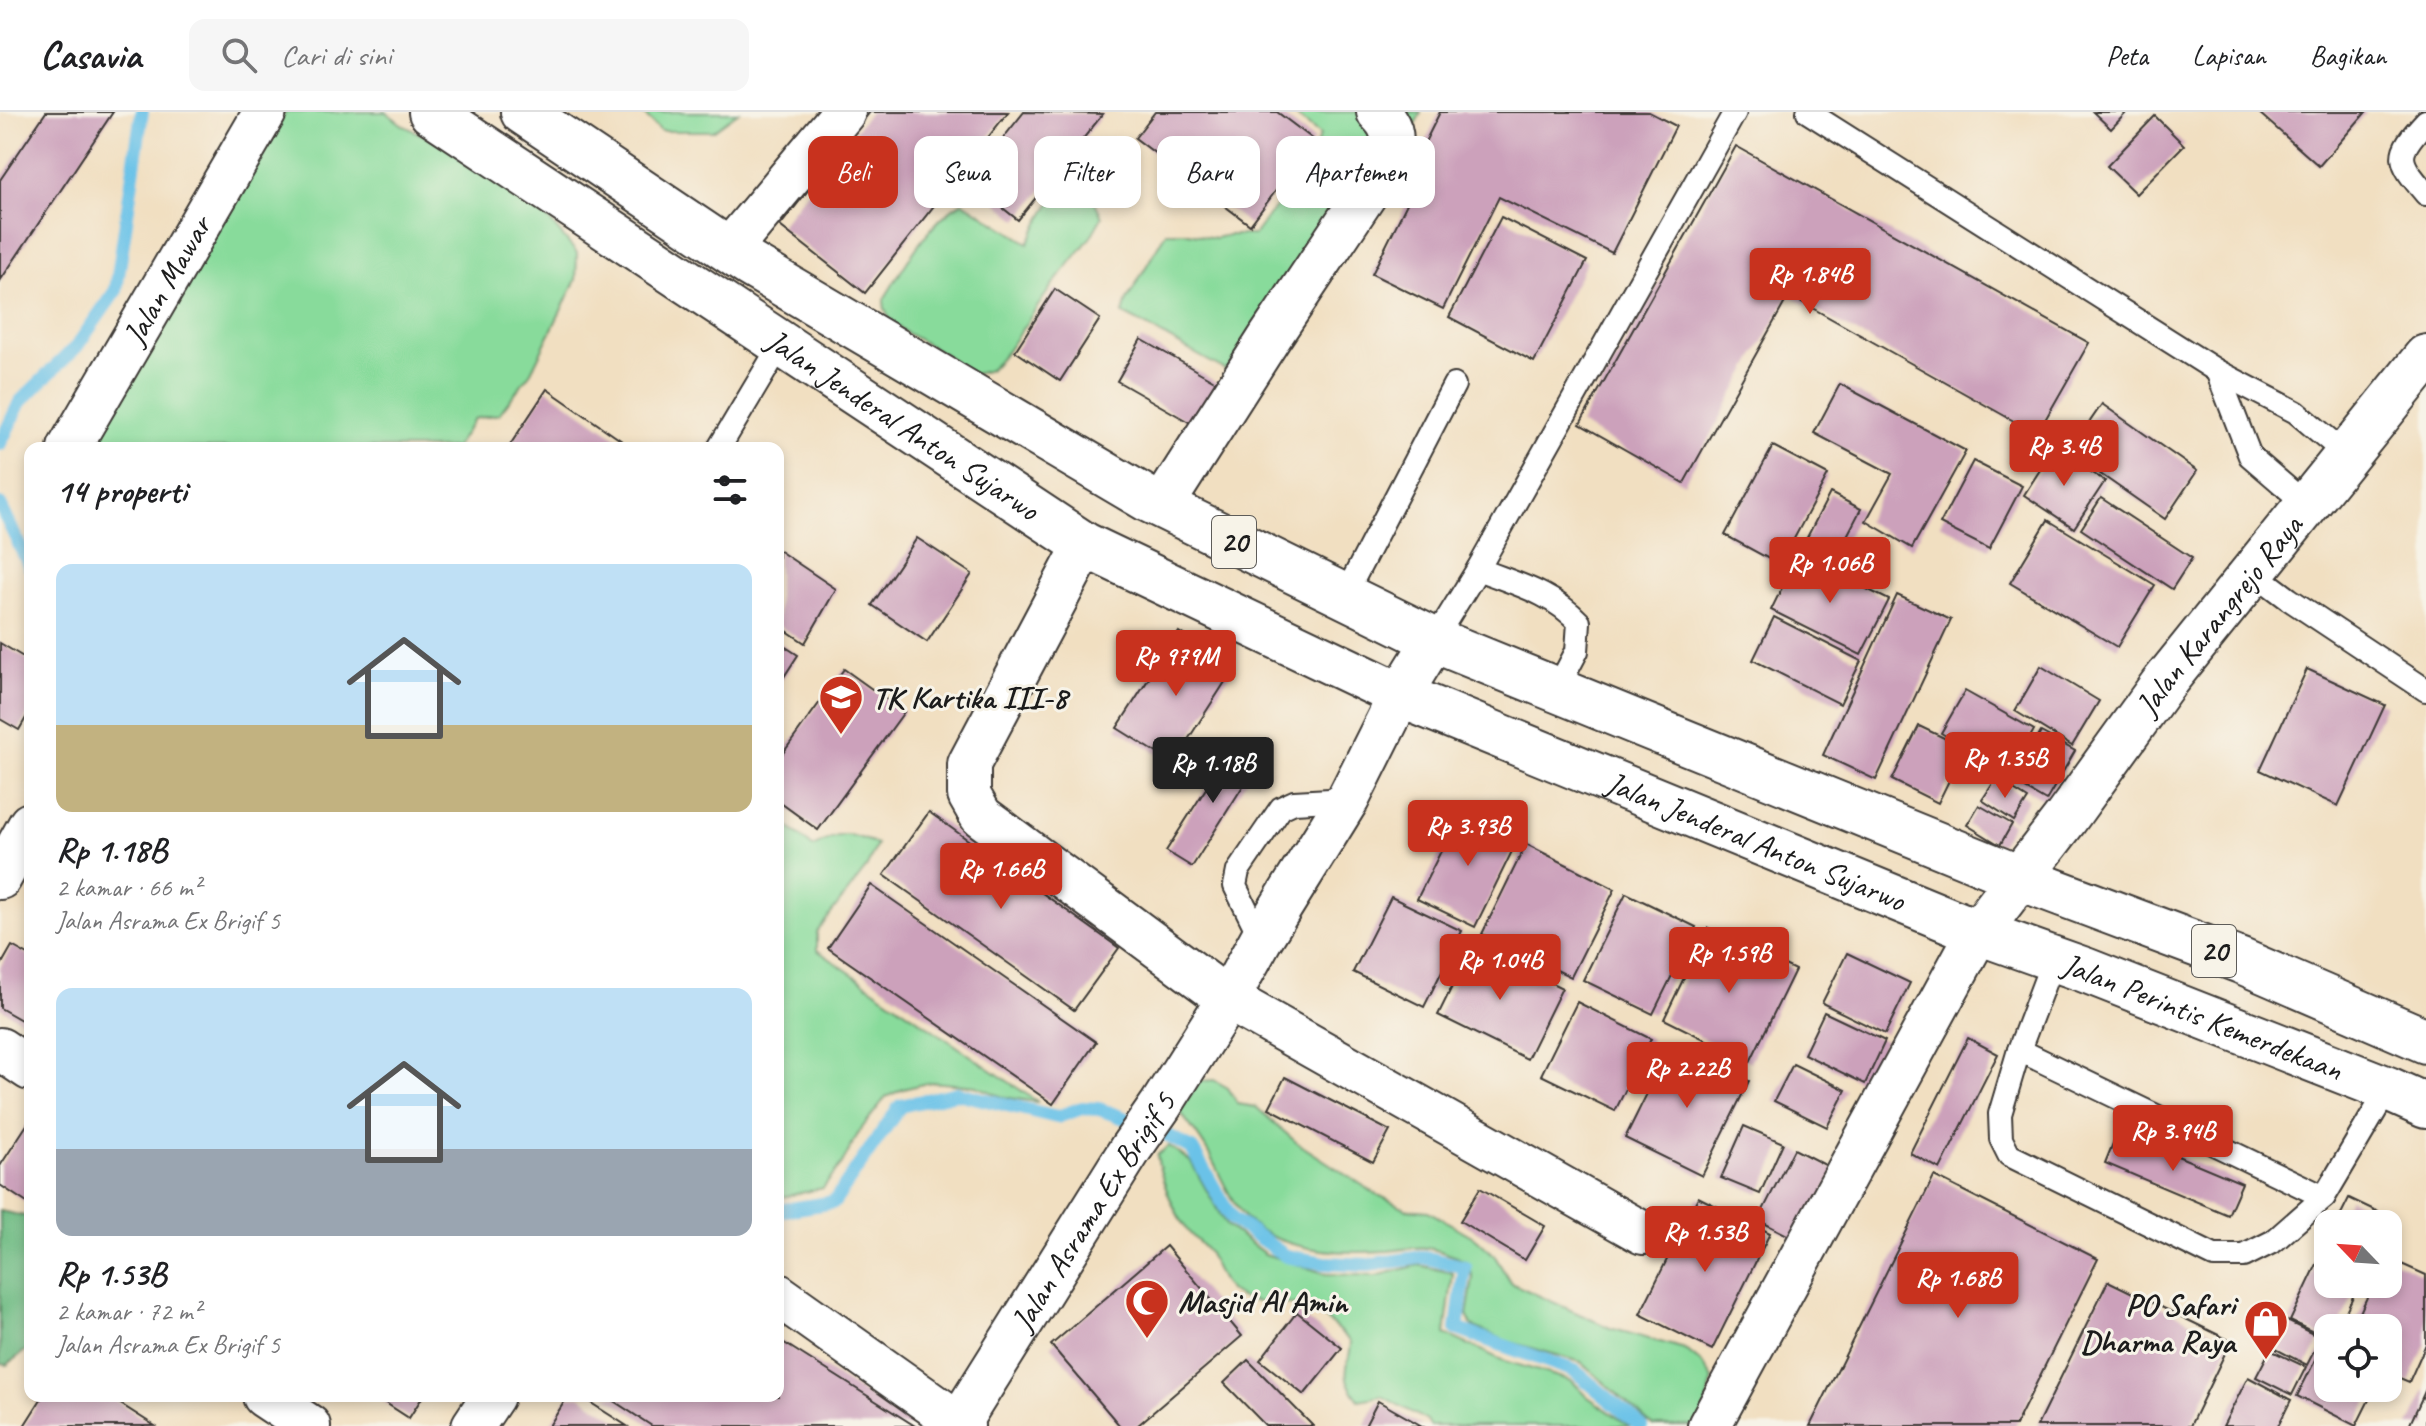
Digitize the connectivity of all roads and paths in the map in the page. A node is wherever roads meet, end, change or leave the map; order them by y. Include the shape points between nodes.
1 (265, 112) edge
2 (431, 112) edge
3 (523, 112) edge
4 (844, 112) edge
5 (1378, 112) edge
6 (1735, 112) edge
7 (1808, 112) edge
8 (2426, 121) edge
9 (2426, 194) edge
10 (729, 250) junction
11 (781, 344) junction
12 (2426, 357) edge
13 (2217, 371) junction
14 (1454, 385) dead end
15 (72, 442) edge
16 (723, 442) edge
17 (2347, 455) junction
18 (2307, 505) junction
19 (1162, 506) junction
20 (1085, 545) junction
21 (1478, 569) junction
22 (2253, 572) junction
23 (1344, 597) junction
24 (1434, 640) junction
25 (1557, 689) junction
26 (2426, 690) edge
27 (1400, 695) junction
28 (1348, 799) junction
29 (2009, 873) junction
30 (1978, 932) junction
31 (1261, 939) junction
32 (2053, 960) junction
33 (1228, 999) junction
34 (2426, 1041) edge
35 (0, 1049) edge
36 (2019, 1050) junction
37 (24, 1065) edge
38 (2407, 1098) edge
39 (2324, 1197) junction
40 (1643, 1233) dead end
41 (784, 1299) edge
42 (273, 1402) edge
43 (489, 1402) edge
44 (960, 1425) edge
45 (309, 1426) edge
46 (473, 1426) edge
47 (1709, 1426) edge

1 - 15 street, Jalan Mawar
2 - 11 main road, Jalan Jenderal Anton Sujarwo / 20
3 - 10 main road, Jalan Jenderal Anton Sujarwo / 20
4 - 10 street
5 - 19 street via 1393,139 1387,162
6 - 21 lane
7 - 13 lane
8 - 9 lane via 2406,143 2402,156 2405,170
10 - 19 main road, Jalan Jenderal Anton Sujarwo / 20
11 - 16 lane
11 - 20 main road, Jalan Jenderal Anton Sujarwo / 20
12 - 17 main road, Jalan Karangrejo Raya
13 - 17 lane via 2296,412
13 - 18 lane via 2250,456
14 - 23 lane
17 - 18 main road, Jalan Karangrejo Raya
18 - 22 main road, Jalan Karangrejo Raya
19 - 23 main road, Jalan Jenderal Anton Sujarwo / 20
20 - 27 main road, Jalan Jenderal Anton Sujarwo / 20
20 - 33 street via 969,764 969,795 981,816
21 - 24 lane
21 - 25 lane via 1564,605 1579,622 1577,651
22 - 26 lane
22 - 29 main road, Jalan Karangrejo Raya via 2162,685 2066,818
23 - 24 main road, Jalan Jenderal Anton Sujarwo / 20
24 - 25 main road, Jalan Jenderal Anton Sujarwo / 20
24 - 27 street
25 - 29 main road, Jalan Jenderal Anton Sujarwo / 20
27 - 28 street, Jalan Asrama Ex Brigif 5
27 - 30 main road, Jalan Jenderal Anton Sujarwo / 20
28 - 31 street, Jalan Asrama Ex Brigif 5
28 - 31 lane via 1294,802 1281,808 1238,871 1235,886
29 - 30 main road, Jalan Karangrejo Raya
29 - 34 main road, Jalan Perintis Kemerdekaan / 20 via 2241,961
30 - 32 main road, Jalan Perintis Kemerdekaan / 20
30 - 47 street
31 - 33 street, Jalan Asrama Ex Brigif 5
32 - 36 lane
32 - 38 main road, Jalan Perintis Kemerdekaan / 20
33 - 40 street
33 - 44 street, Jalan Asrama Ex Brigif 5
35 - 37 street
36 - 39 lane
36 - 39 lane via 2000,1114 2001,1139 2009,1155 2214,1256 2244,1256 2274,1241
38 - 39 lane
41 - 44 street, Jalan Asrama Ex Brigif 5
42 - 45 street
43 - 46 street

